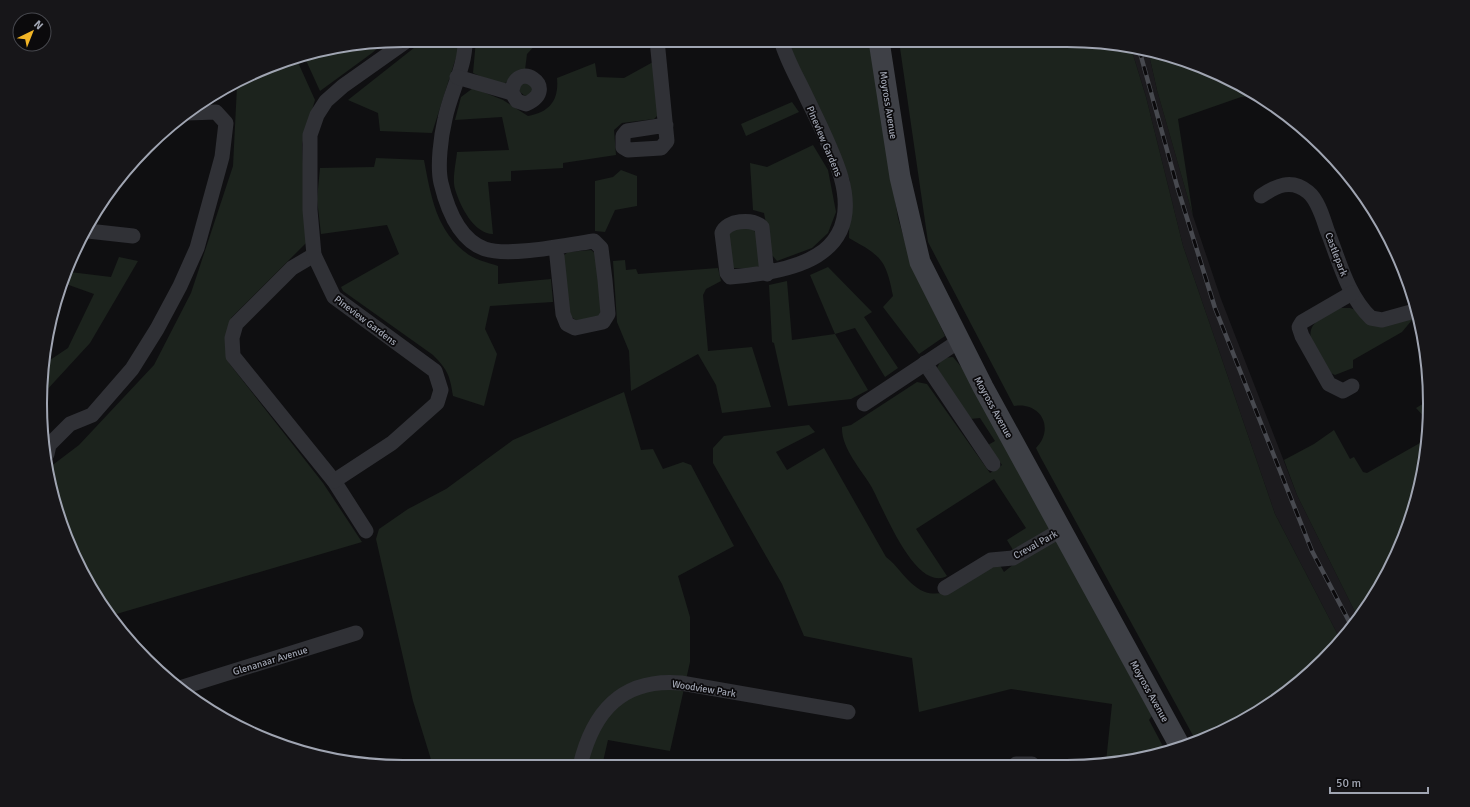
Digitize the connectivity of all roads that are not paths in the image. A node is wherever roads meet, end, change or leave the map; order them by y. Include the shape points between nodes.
1 (395, 47) edge
2 (466, 47) edge
3 (658, 47) edge
4 (783, 47) edge
5 (880, 47) edge
6 (457, 77) junction
7 (512, 93) dead end
8 (197, 113) edge
9 (666, 125) dead end
10 (1261, 196) dead end
11 (92, 231) edge
12 (132, 236) dead end
13 (556, 247) junction
14 (314, 255) junction
15 (767, 274) dead end
16 (1352, 293) junction
17 (1411, 312) edge
18 (959, 341) junction
19 (925, 363) junction
20 (1352, 386) dead end
21 (864, 404) dead end
22 (50, 444) edge
23 (992, 464) dead end
24 (334, 482) junction
25 (1061, 530) junction
26 (366, 531) dead end
27 (946, 588) dead end
28 (356, 633) dead end
29 (186, 686) edge
30 (848, 712) dead end
31 (1178, 742) edge
32 (582, 760) edge

1 - 14 street, Pineview Gardens via 343,86 326,101 317,115 310,135 310,210
2 - 6 street
3 - 9 street
4 - 15 street, Pineview Gardens via 841,177 845,209 835,240 824,251 796,265
5 - 18 street, Moyross Avenue via 900,177 920,262
6 - 7 street
6 - 13 street via 444,120 441,152 441,182 455,222 468,238 485,249 505,252
8 - 22 street via 216,112 226,123 222,157 197,248 157,329 132,369 92,415 70,424
10 - 16 street, Castlepark via 1282,184 1292,184 1309,192 1323,217
11 - 12 street
13 - 13 street via 594,241 601,248 608,314 603,322 575,328 567,324 563,314
14 - 24 street via 292,268 236,324 232,338 233,356
14 - 24 street, Pineview Gardens via 334,297 435,371 442,390 437,403 392,443
16 - 17 street, Castlepark via 1371,318 1382,320
16 - 20 street via 1302,322 1299,327 1329,384 1343,391
18 - 19 street
18 - 25 street, Moyross Avenue
19 - 21 street
19 - 23 street
24 - 26 street
25 - 27 street, Creval Park via 1013,558 991,560
25 - 31 street, Moyross Avenue
28 - 29 street, Glenanaar Avenue
30 - 32 street, Woodview Park via 681,683 651,683 630,689 604,712 588,741

